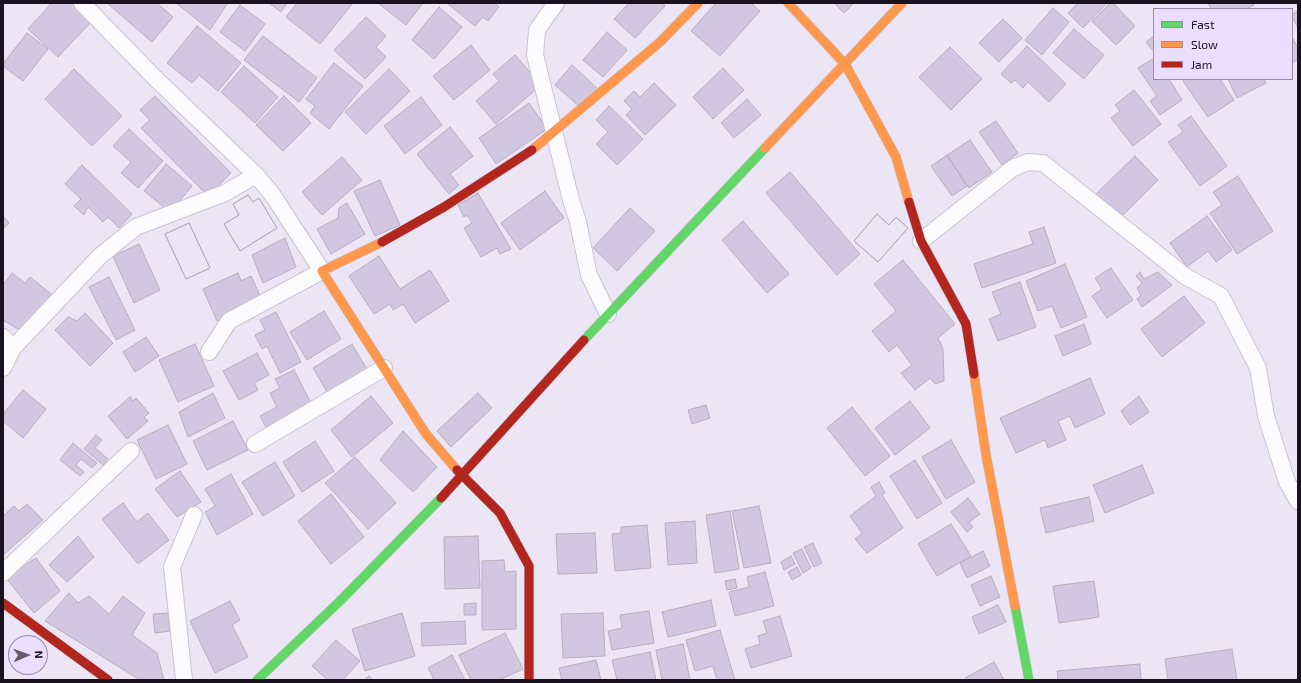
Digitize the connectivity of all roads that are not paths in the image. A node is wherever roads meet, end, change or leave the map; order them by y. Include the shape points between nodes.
1 (82, 3) edge
2 (556, 3) edge
3 (698, 3) edge
4 (788, 3) edge
5 (902, 3) edge
6 (845, 64) junction
7 (556, 133) junction
8 (256, 176) junction
9 (921, 241) junction
10 (322, 271) junction
11 (608, 314) junction
12 (8, 342) edge
13 (209, 352) dead end
14 (3, 368) edge
15 (384, 368) junction
16 (255, 444) dead end
17 (131, 451) dead end
18 (462, 477) junction
19 (1298, 501) edge
20 (194, 515) dead end
21 (3, 573) edge
22 (3, 603) edge
23 (108, 680) edge
24 (184, 680) edge
25 (258, 680) edge
26 (529, 680) edge
27 (1029, 680) edge

1 - 8 street
2 - 7 street via 537,30 535,55
3 - 7 street via 660,42
4 - 6 street
5 - 6 street
6 - 9 street via 896,157
6 - 11 street
7 - 10 street via 444,207 381,243
7 - 11 street via 589,275
8 - 10 street via 272,194
8 - 12 street via 225,193 136,227 100,256
9 - 19 street via 1013,168 1028,162 1043,163 1185,276 1222,296 1258,368 1266,416 1288,482
9 - 27 street via 966,324 986,455
10 - 13 street via 229,321
10 - 15 street
11 - 18 street
12 - 14 street
15 - 16 street
15 - 18 street via 426,434
17 - 21 street
18 - 25 street
18 - 26 street via 500,513 529,566
20 - 24 street via 172,567
22 - 23 street

